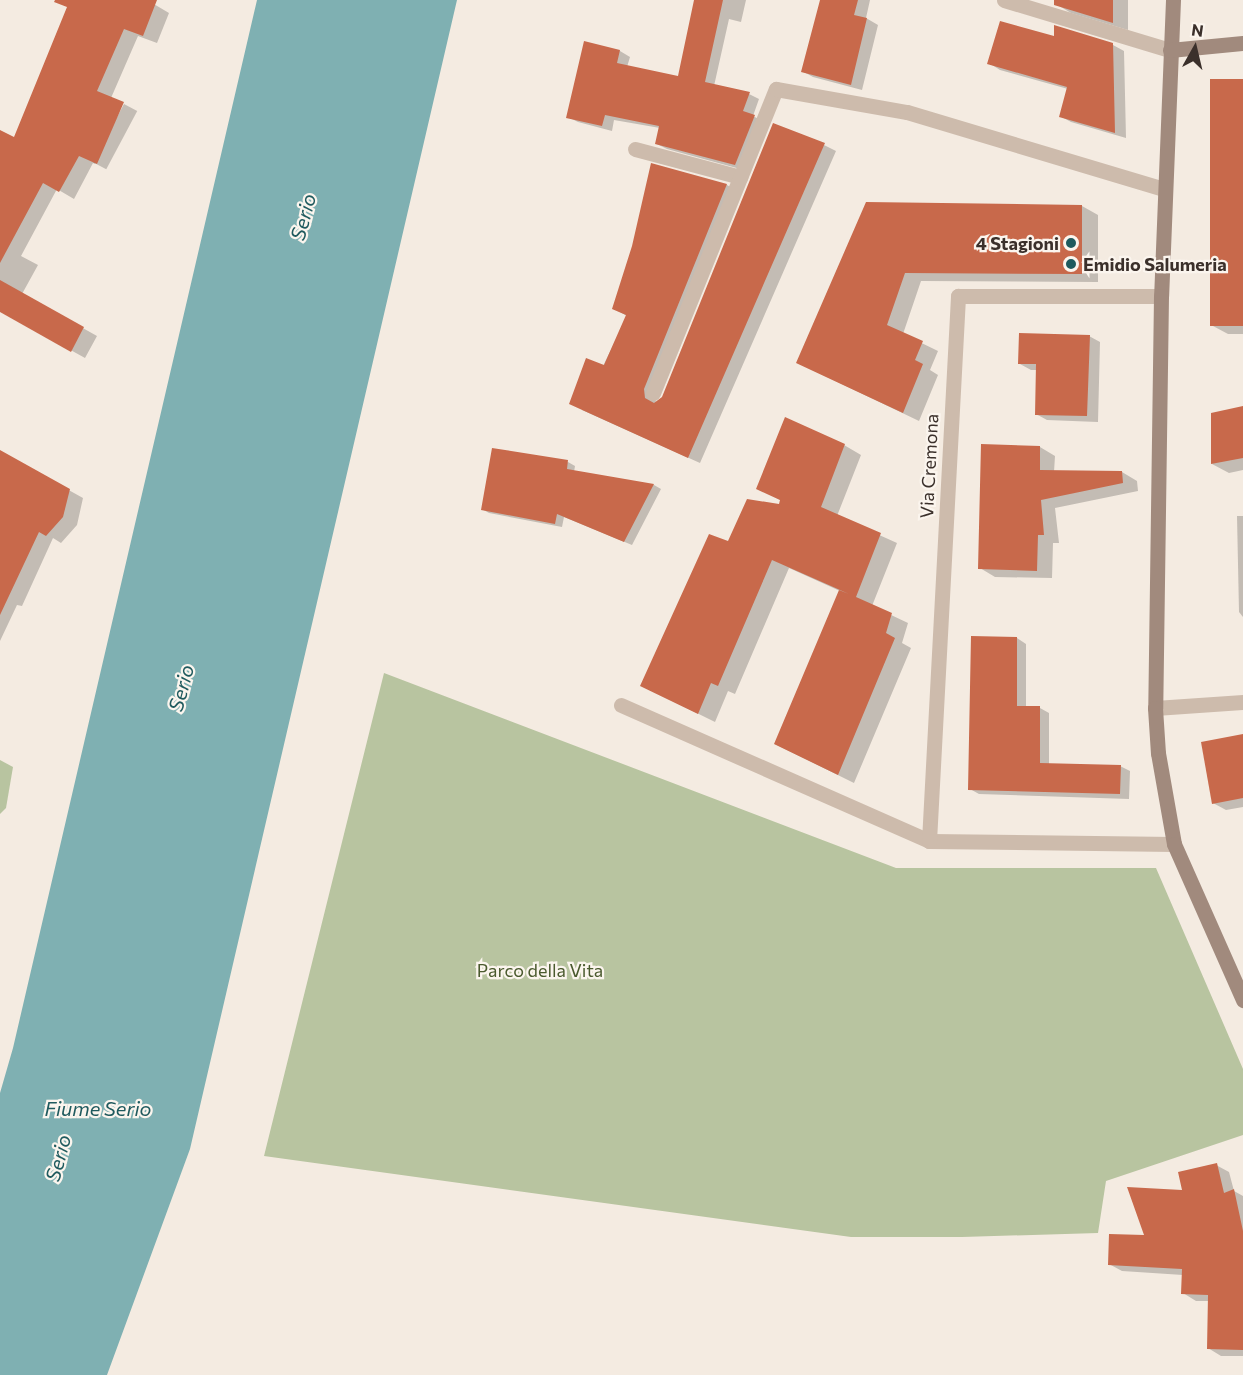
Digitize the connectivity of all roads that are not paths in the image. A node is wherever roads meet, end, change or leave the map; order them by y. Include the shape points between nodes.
1 (1004, 0) edge
2 (1173, 0) edge
3 (1243, 43) edge
4 (1170, 50) junction
5 (635, 149) dead end
6 (740, 177) junction
7 (1164, 189) junction
8 (1161, 296) junction
9 (652, 393) dead end
10 (1243, 702) edge
11 (621, 705) dead end
12 (1155, 708) junction
13 (929, 841) junction
14 (1173, 844) junction
15 (1243, 1000) edge

1 - 4 street
2 - 4 street
3 - 4 street
4 - 7 street
5 - 6 street
6 - 7 street via 776,88 907,112
6 - 9 street
7 - 8 street
8 - 12 street
8 - 13 street, Via Cremona via 958,296
10 - 12 street
11 - 13 street
12 - 14 street
13 - 14 street
14 - 15 street

